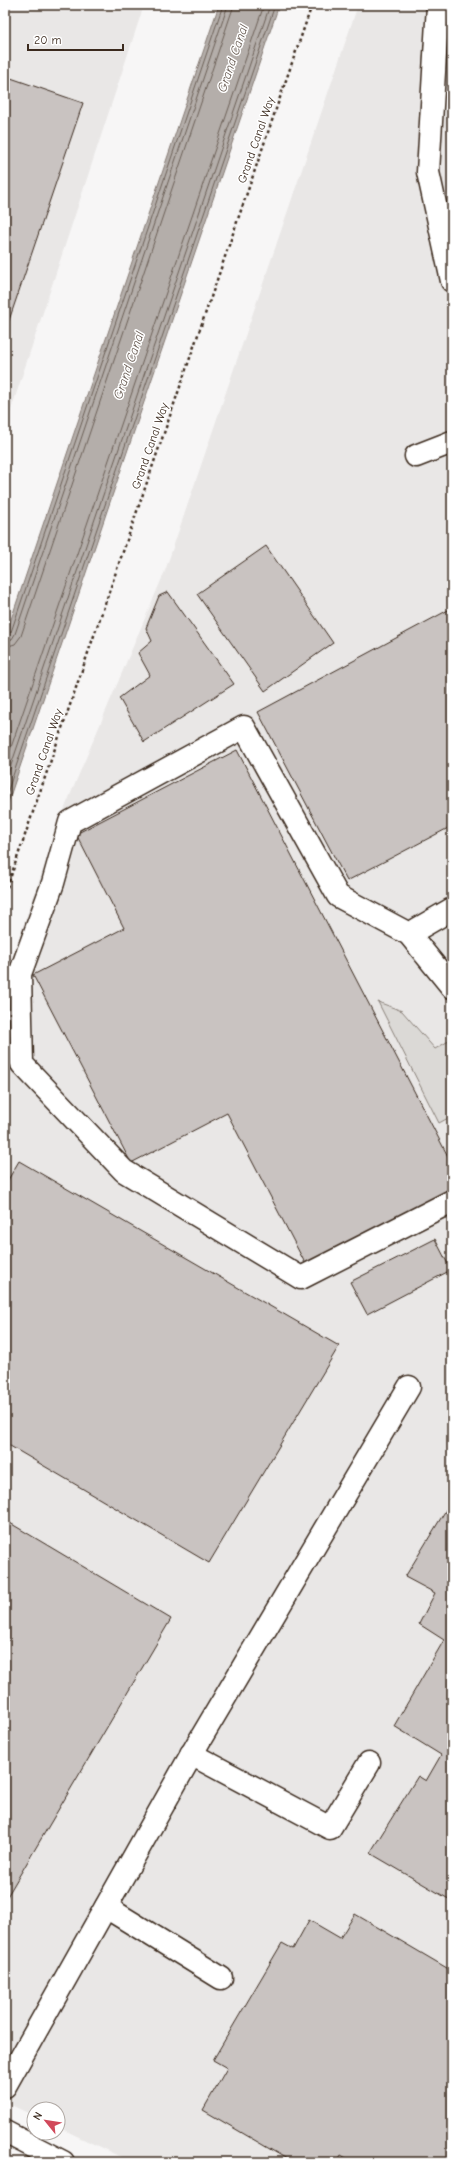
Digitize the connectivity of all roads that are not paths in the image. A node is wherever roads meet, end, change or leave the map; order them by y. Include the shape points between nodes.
1 (438, 5) edge
2 (452, 281) edge
3 (452, 442) edge
4 (416, 456) dead end
5 (452, 909) edge
6 (409, 934) junction
7 (452, 987) edge
8 (452, 1201) edge
9 (410, 1387) dead end
10 (195, 1749) junction
11 (369, 1763) dead end
12 (106, 1907) junction
13 (221, 1978) dead end
14 (5, 2086) edge
15 (5, 2132) edge
16 (63, 2162) edge

1 - 2 street via 428,172
3 - 4 street
5 - 6 street
6 - 7 street
6 - 8 street via 338,896 244,727 70,822 53,883 20,974 22,1064 124,1171 300,1278
9 - 10 street
10 - 11 street via 330,1828
10 - 12 street
12 - 13 street
12 - 14 street
15 - 16 street

